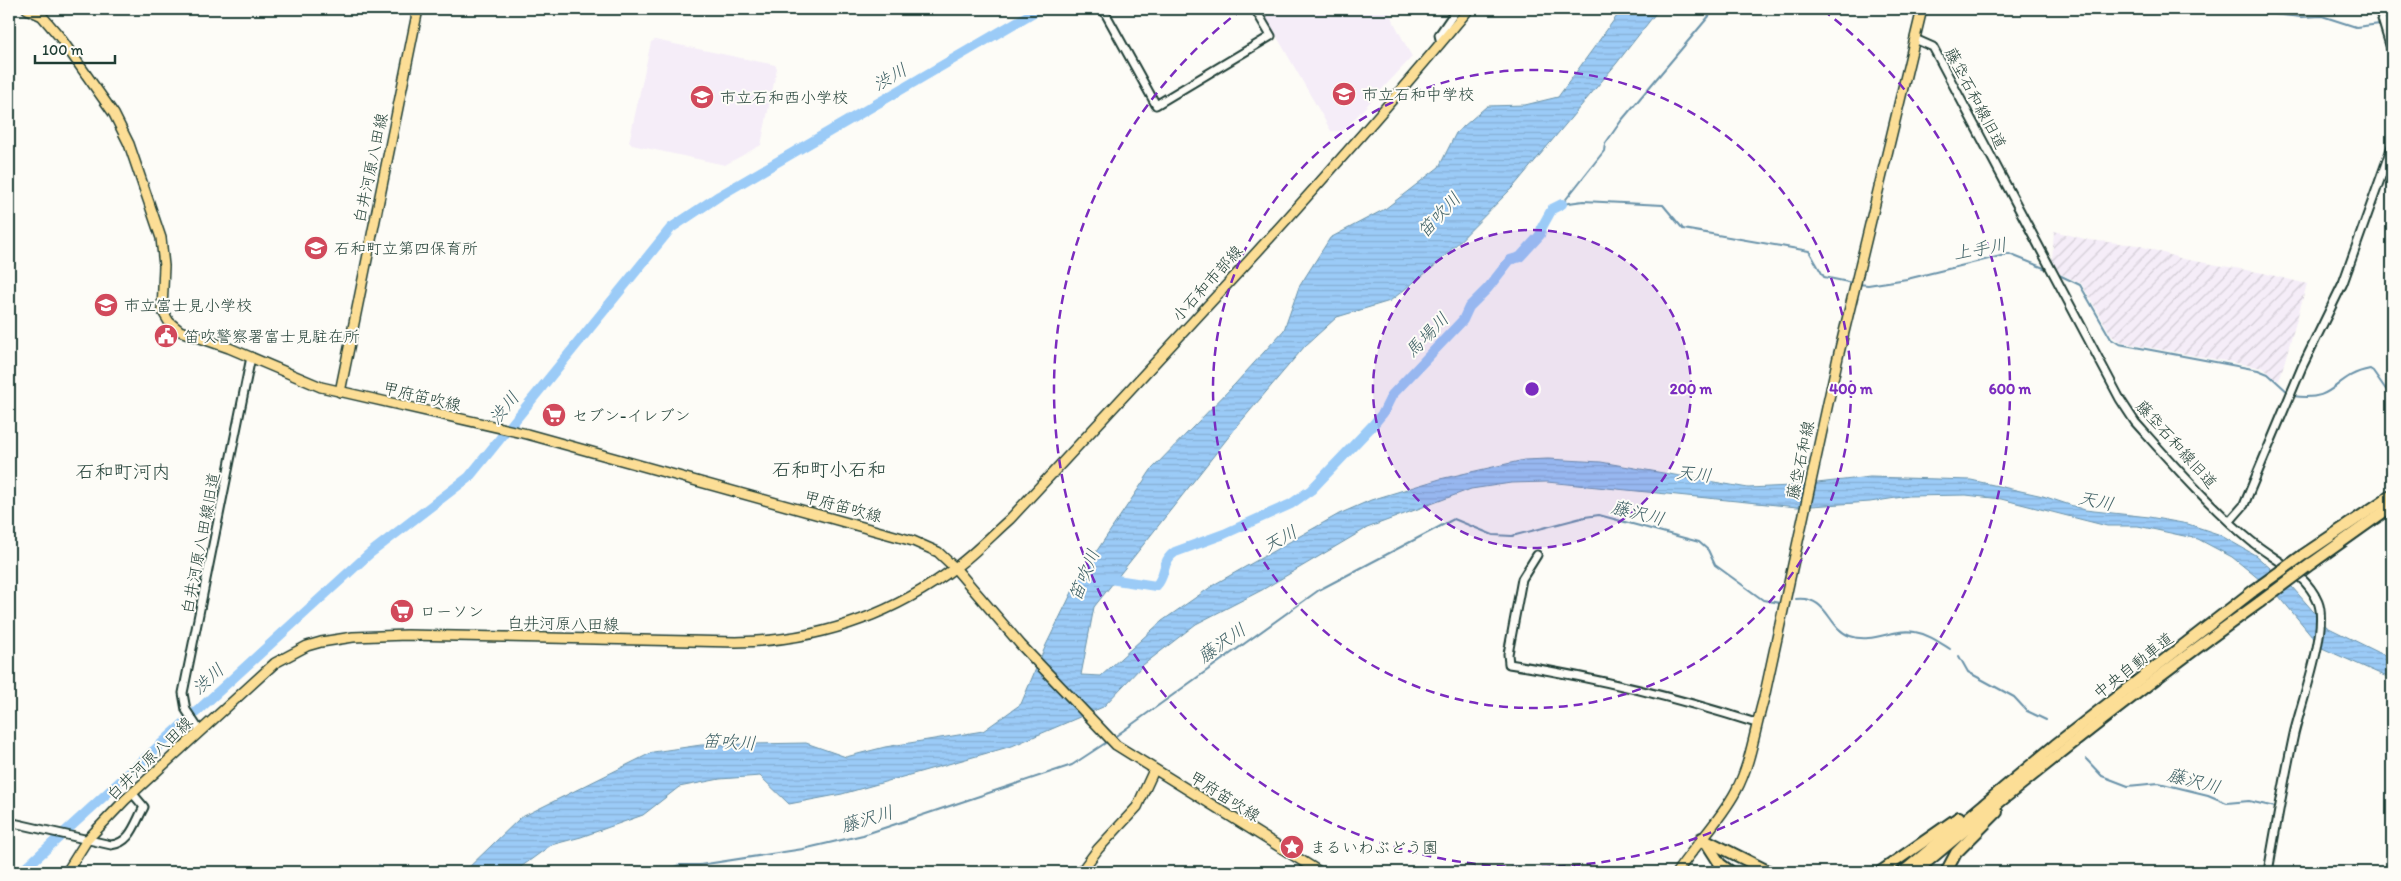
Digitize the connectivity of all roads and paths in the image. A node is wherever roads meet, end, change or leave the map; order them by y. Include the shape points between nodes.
1 (27, 9) edge
2 (418, 9) edge
3 (1103, 9) edge
4 (1255, 9) edge
5 (1457, 9) edge
6 (1470, 9) edge
7 (1922, 9) edge
8 (2379, 9) edge
9 (1915, 39) junction
10 (1441, 43) junction
11 (2392, 52) edge
12 (2392, 146) edge
13 (251, 357) junction
14 (340, 392) junction
15 (2392, 495) edge
16 (2392, 506) edge
17 (2230, 521) junction
18 (1537, 555) dead end
19 (958, 571) junction
20 (1756, 723) junction
21 (196, 727) junction
22 (2055, 745) junction
23 (2040, 769) junction
24 (1154, 770) junction
25 (133, 794) junction
26 (9, 822) edge
27 (1702, 838) junction
28 (87, 840) junction
29 (67, 872) edge
30 (1081, 872) edge
31 (1320, 872) edge
32 (1677, 872) edge
33 (1731, 872) edge
34 (1770, 872) edge
35 (1880, 872) edge
36 (1903, 872) edge
37 (1915, 872) edge
38 (1946, 872) edge
39 (2268, 872) edge

1 - 13 main road, 甲府笛吹線 via 42,16 59,36 114,114 129,144 161,238 164,316 180,331
2 - 14 main road, 白井河原八田線
3 - 4 street via 1156,105 1271,36
5 - 10 street via 1439,35
6 - 10 main road, 小石和市部線
7 - 9 main road, 藤垈石和線
8 - 11 street
9 - 17 street, 藤垈石和線旧道 via 1933,47 2135,422
9 - 20 main road, 藤垈石和線 via 1838,357
10 - 19 main road, 小石和市部線 via 1326,175
12 - 17 street via 2343,283 2290,394 2244,505
13 - 14 main road, 甲府笛吹線 via 307,382
13 - 21 street, 白井河原八田線旧道 via 183,693 186,710
14 - 19 main road, 甲府笛吹線 via 502,428 913,541 933,548
15 - 22 highway, 中央自動車道, bridge via 2253,591
16 - 23 highway, 中央自動車道, bridge via 2174,664
17 - 39 street, 藤垈石和線旧道 via 2306,583 2319,604 2321,619 2294,734
18 - 20 street via 1522,579 1508,654 1509,664 1685,700
19 - 21 main road, 白井河原八田線 via 865,619 781,640 736,642 407,635 320,642 275,663
19 - 24 main road, 甲府笛吹線 via 1099,730
20 - 27 main road, 藤垈石和線 via 1737,789
21 - 25 main road, 白井河原八田線
22 - 35 highway
22 - 36 highway, 中央自動車道
23 - 37 highway, 中央自動車道
23 - 38 highway via 1965,842
24 - 30 main road via 1137,807 1098,848
24 - 31 main road, 甲府笛吹線
25 - 28 main road, 白井河原八田線
25 - 28 street via 144,807 127,839 121,844 111,845
26 - 28 street
27 - 32 main road, 藤垈石和線
27 - 33 highway via 1720,864
27 - 34 highway
28 - 29 main road, 白井河原八田線

